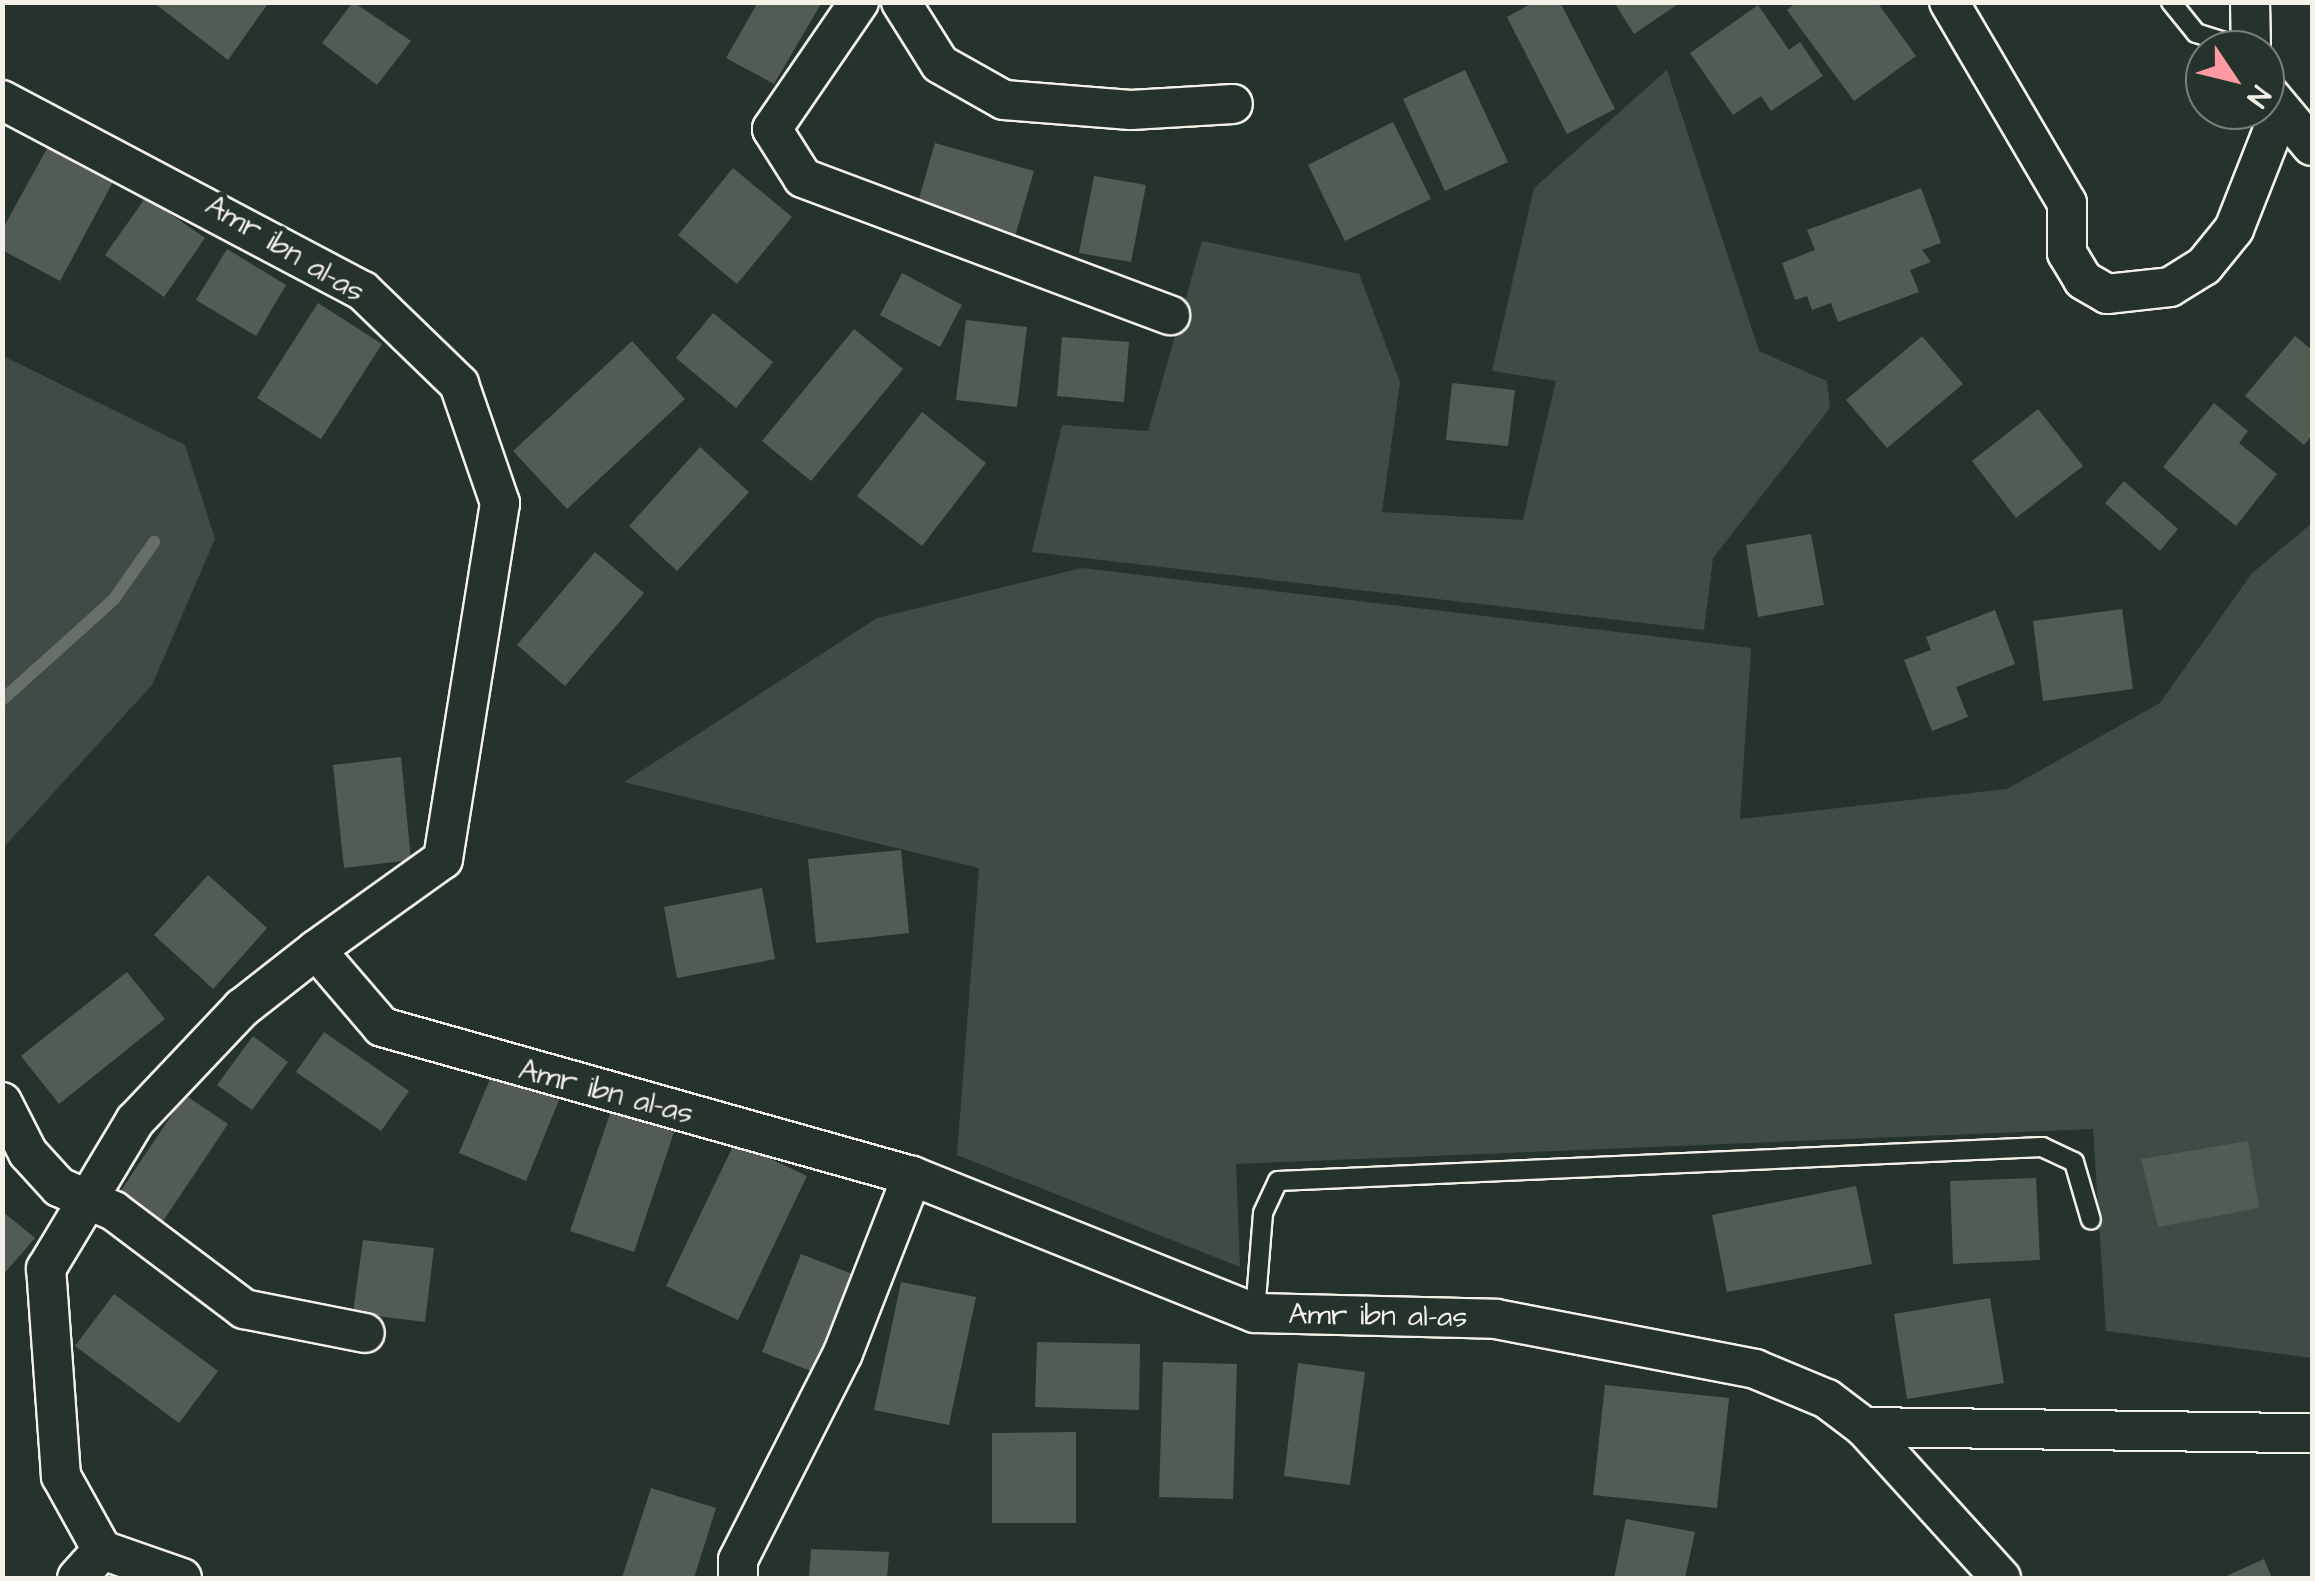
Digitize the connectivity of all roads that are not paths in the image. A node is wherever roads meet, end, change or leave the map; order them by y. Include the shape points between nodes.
1 (859, 2) edge
2 (901, 2) edge
3 (1949, 2) edge
4 (2171, 2) edge
5 (2250, 2) edge
6 (2194, 30) edge
7 (2250, 30) edge
8 (2, 100) edge
9 (1233, 104) dead end
10 (2285, 117) edge
11 (2264, 130) edge
12 (2312, 146) edge
13 (1170, 315) dead end
14 (316, 950) junction
15 (2, 1102) edge
16 (912, 1176) junction
17 (82, 1198) junction
18 (2091, 1220) dead end
19 (1254, 1313) junction
20 (365, 1333) dead end
21 (1864, 1428) junction
22 (2312, 1433) edge
23 (102, 1550) junction
24 (77, 1578) edge
25 (182, 1578) edge
26 (738, 1578) edge
27 (2000, 1578) edge

1 - 13 street via 772,128 803,178
2 - 9 street via 940,64 1004,100 1131,110
3 - 11 street via 2068,203 2067,253 2083,280 2107,294 2170,286 2204,266 2234,229
4 - 6 lane
5 - 7 street
8 - 14 street, Amr ibn al-as via 364,291 459,384 500,504 443,859
10 - 12 street
14 - 16 street, Amr ibn al-as via 382,1028
14 - 17 street via 242,1008 161,1093
15 - 17 street via 28,1154
16 - 19 street, Amr ibn al-as
16 - 26 street via 843,1353 738,1560
17 - 20 street via 158,1241 244,1309
17 - 23 street via 46,1269 50,1365 61,1476
18 - 19 lane via 2074,1162 2042,1147 1278,1181 1263,1213
19 - 21 street, Amr ibn al-as via 1496,1319 1674,1351 1755,1369 1827,1399
21 - 22 street
21 - 27 street, Amr ibn al-as
23 - 24 street
23 - 25 street

